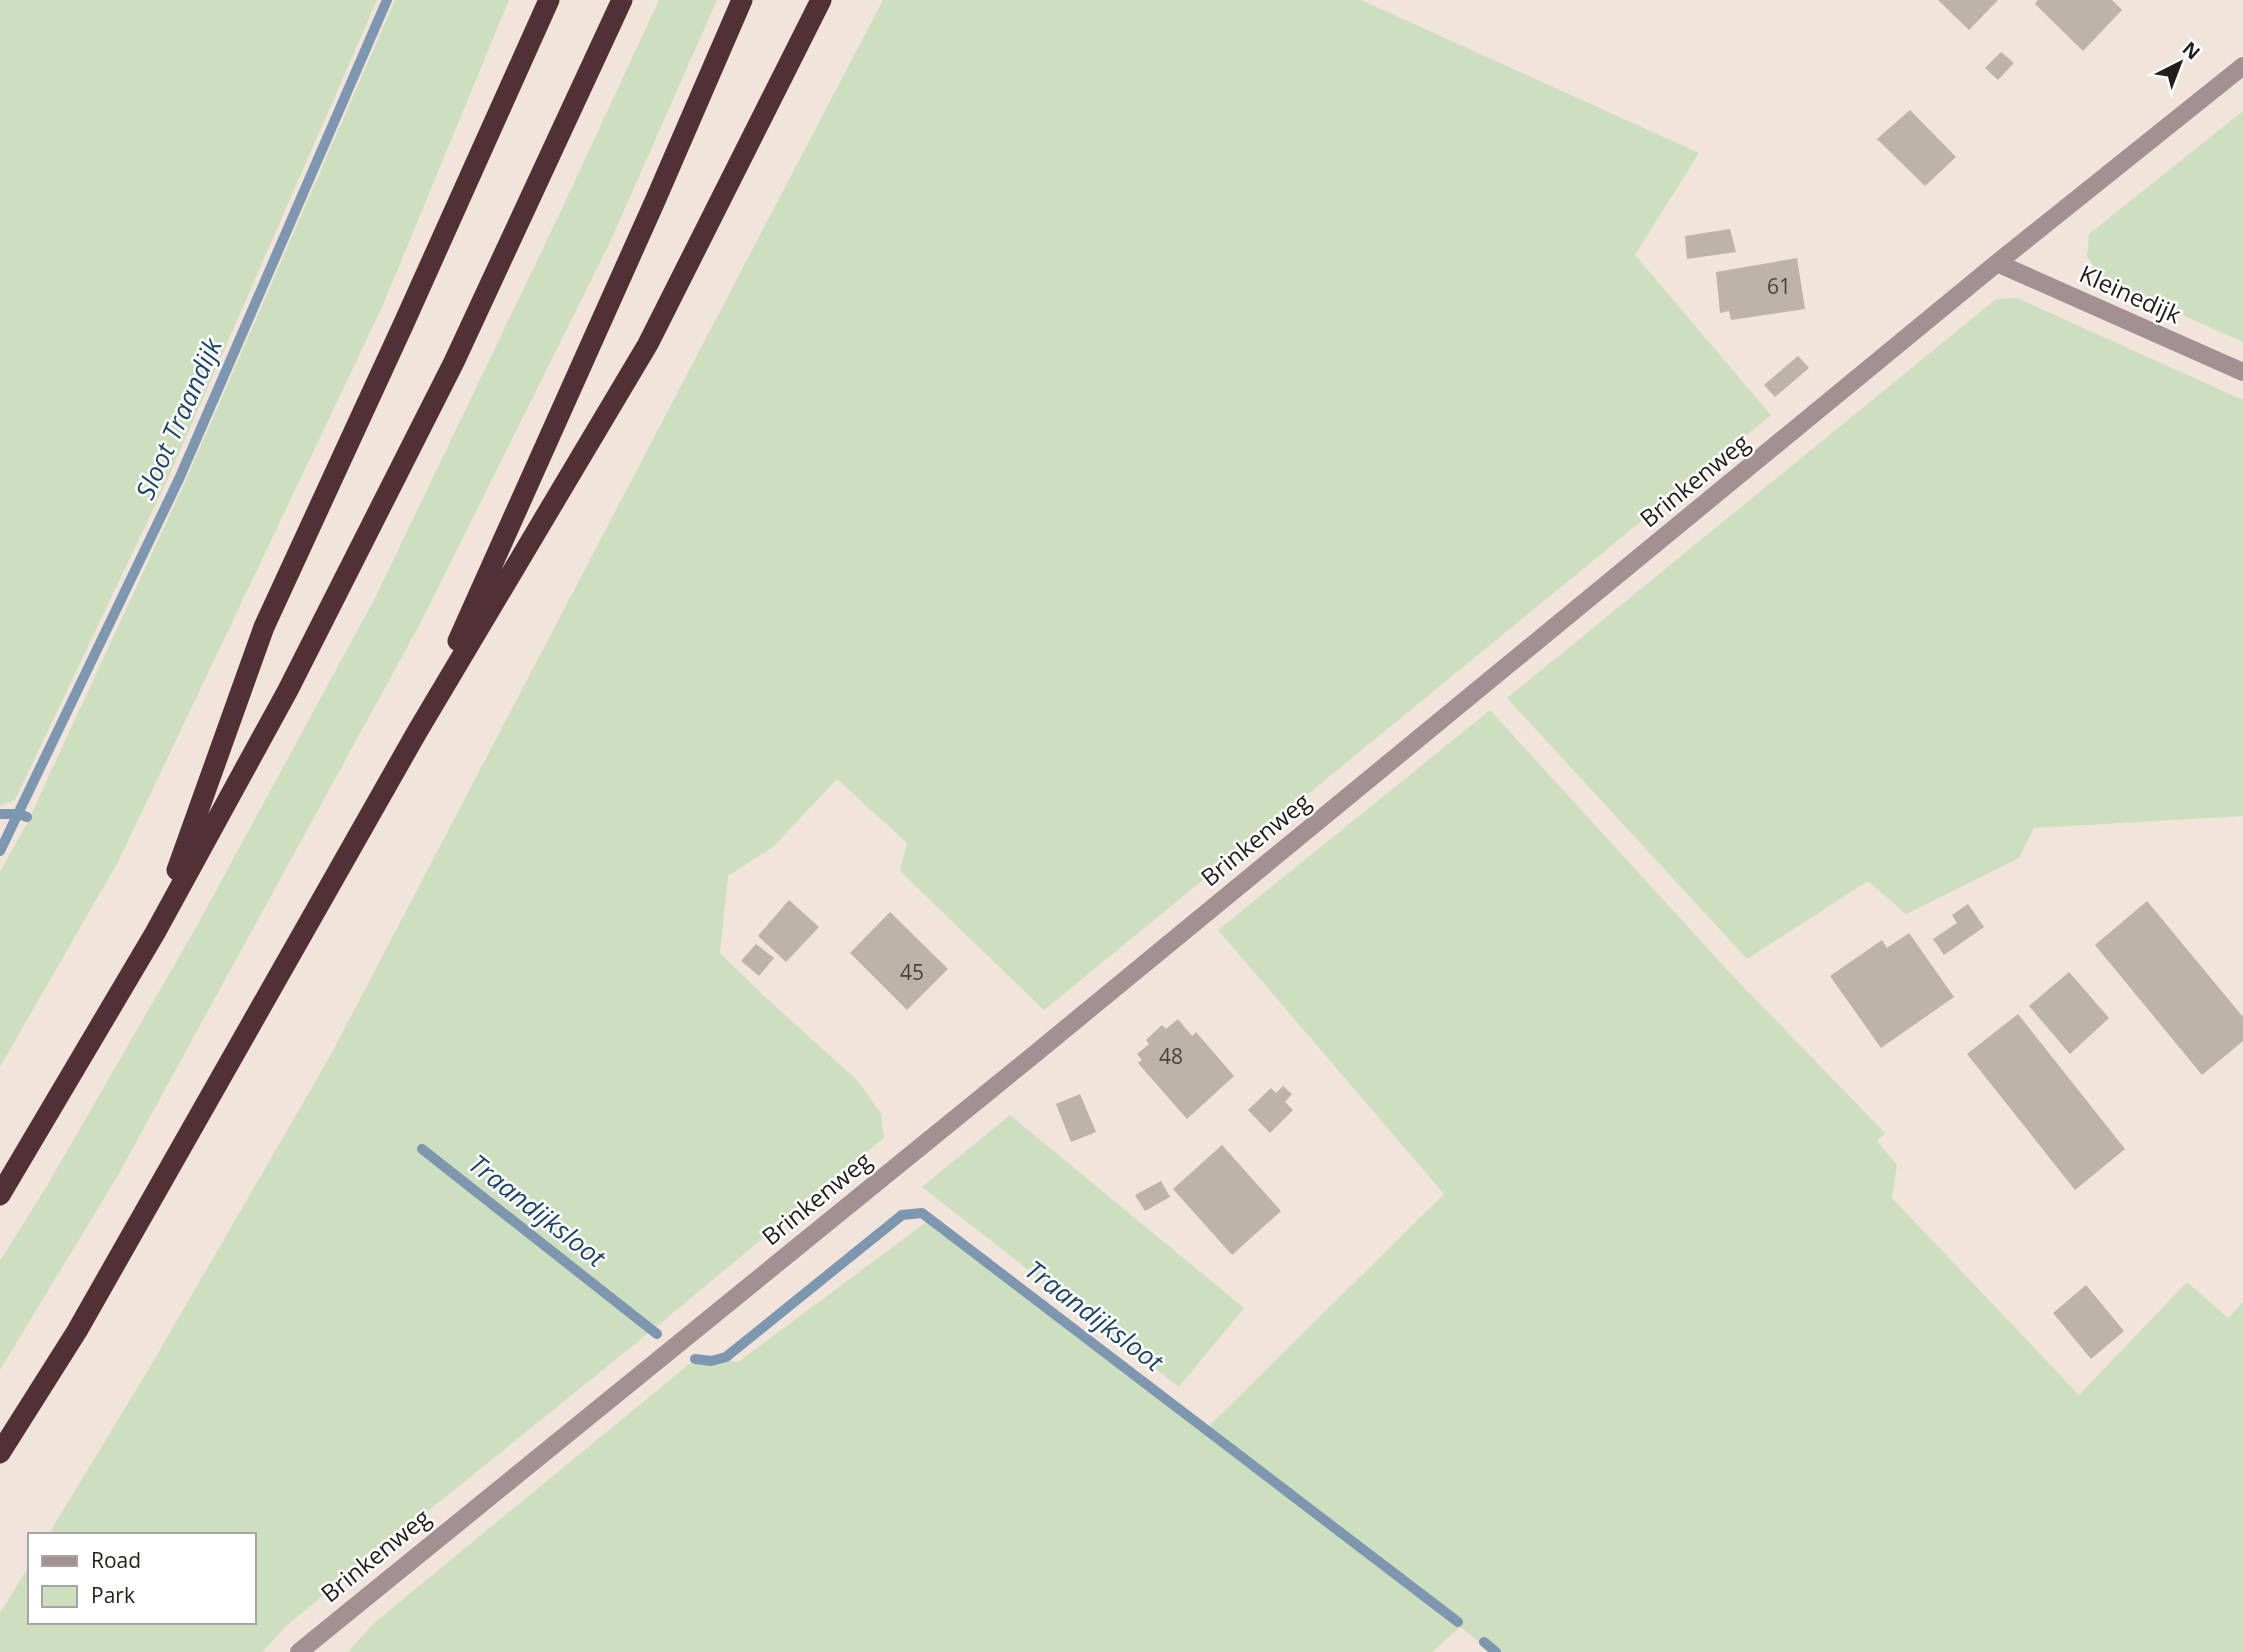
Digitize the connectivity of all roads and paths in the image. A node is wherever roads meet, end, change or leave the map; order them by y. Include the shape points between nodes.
1 (549, 0) edge
2 (622, 0) edge
3 (742, 0) edge
4 (821, 0) edge
5 (2243, 66) edge
6 (1997, 263) junction
7 (2243, 373) edge
8 (417, 732) junction
9 (155, 933) junction
10 (0, 1195) edge
11 (0, 1453) edge
12 (299, 1652) edge

1 - 9 highway via 264,627
2 - 9 highway via 454,362 288,690
3 - 8 highway
4 - 8 highway via 648,344
5 - 6 street, Brinkenweg
6 - 7 street, Kleinedijk
6 - 12 street, Brinkenweg
8 - 11 highway via 77,1331
9 - 10 highway

